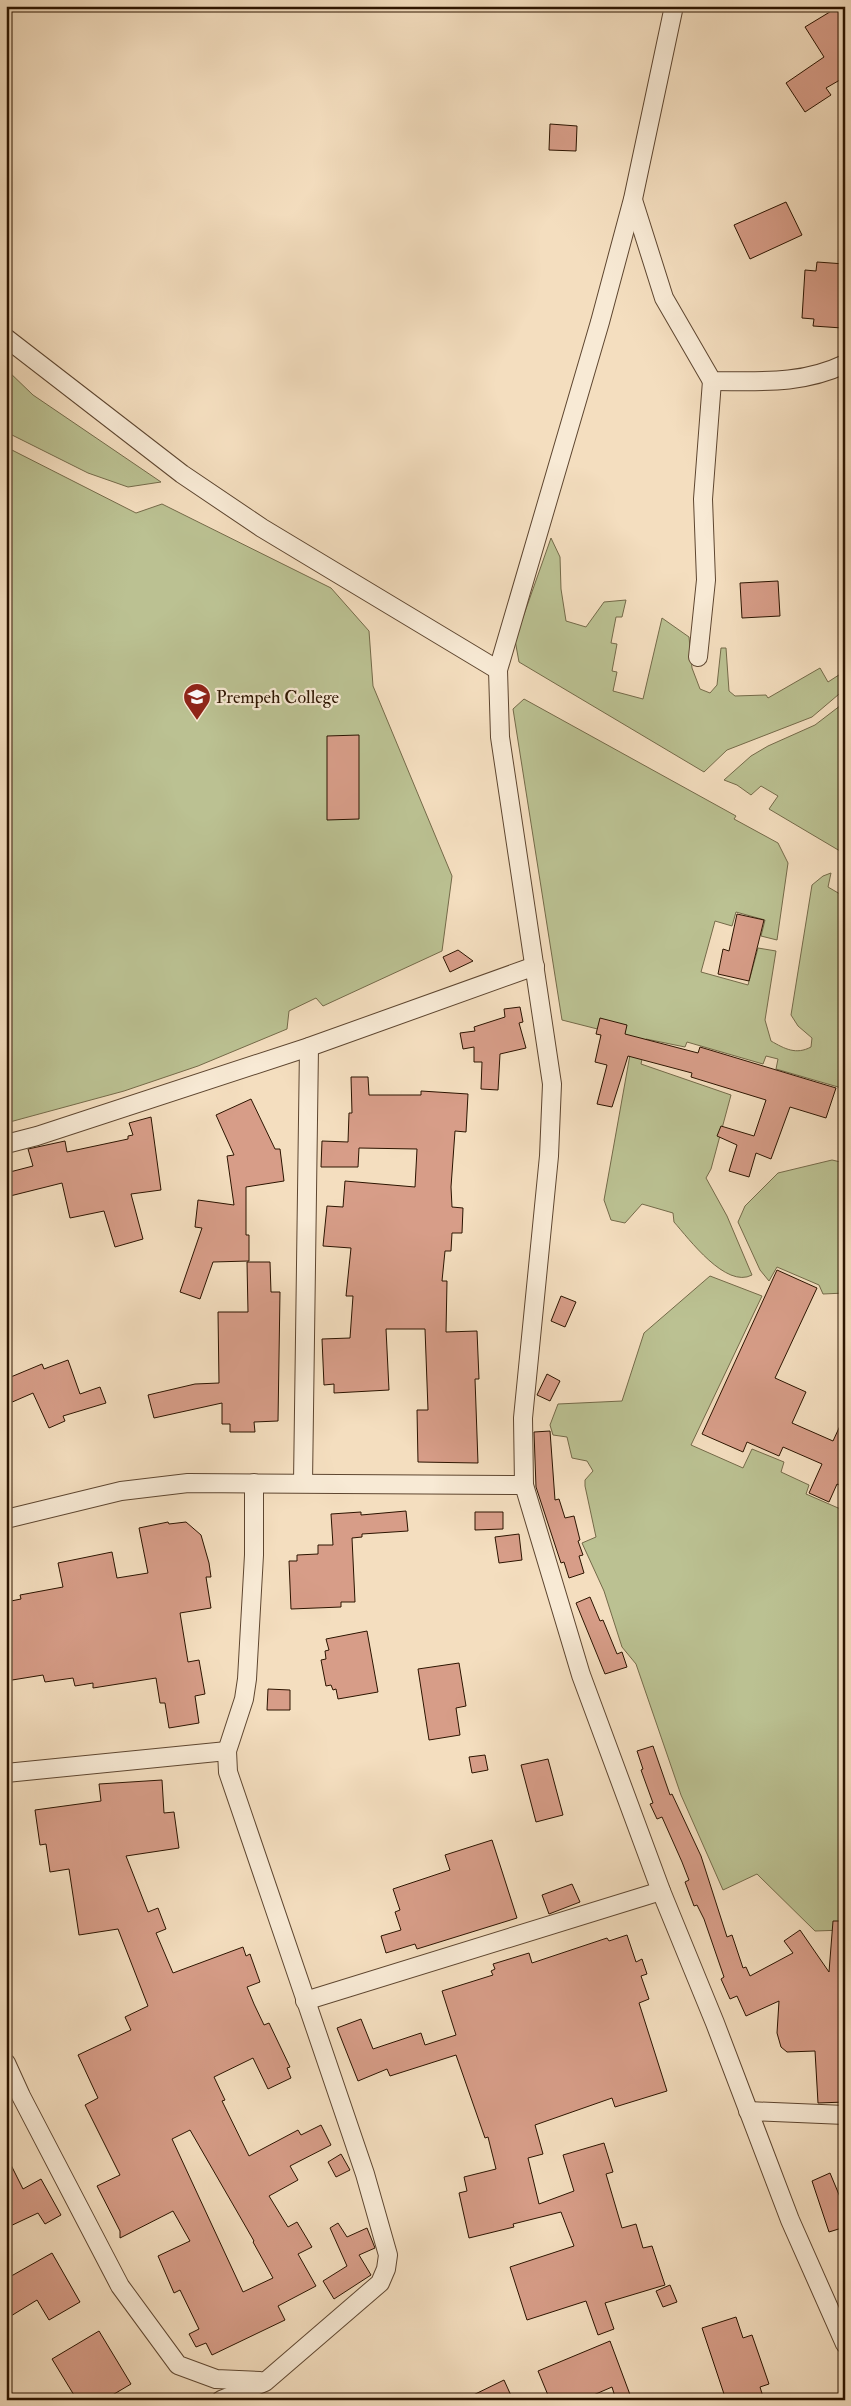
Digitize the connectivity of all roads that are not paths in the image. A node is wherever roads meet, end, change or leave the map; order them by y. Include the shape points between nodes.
1 (674, 6) edge
2 (633, 199) junction
3 (6, 338) edge
4 (845, 364) edge
5 (712, 381) junction
6 (698, 657) dead end
7 (498, 670) junction
8 (535, 966) junction
9 (309, 1047) junction
10 (6, 1144) edge
11 (254, 1483) junction
12 (303, 1483) junction
13 (524, 1486) junction
14 (6, 1519) edge
15 (227, 1751) junction
16 (6, 1773) edge
17 (661, 1891) junction
18 (306, 2001) junction
19 (6, 2063) edge
20 (748, 2111) junction
21 (845, 2115) edge
22 (845, 2344) edge
23 (265, 2382) junction
24 (221, 2400) edge

1 - 2 street
2 - 5 street via 664,298
2 - 7 street
3 - 7 street via 182,474 262,528
4 - 5 street via 793,380
5 - 6 street via 703,499 706,580
7 - 8 street via 500,737
8 - 9 street
8 - 13 street via 552,1084 549,1156 523,1418
9 - 10 street
9 - 12 street
11 - 12 street
11 - 14 street via 188,1483 121,1490
11 - 15 street via 254,1556 247,1679
12 - 13 street
13 - 17 street via 582,1675
15 - 16 street
15 - 18 street via 228,1772 235,1796
17 - 18 street
17 - 20 street
18 - 23 street via 365,2174 388,2255 380,2283
19 - 23 street via 120,2286 178,2365 216,2379
20 - 21 street
20 - 22 street via 790,2220
23 - 24 street

